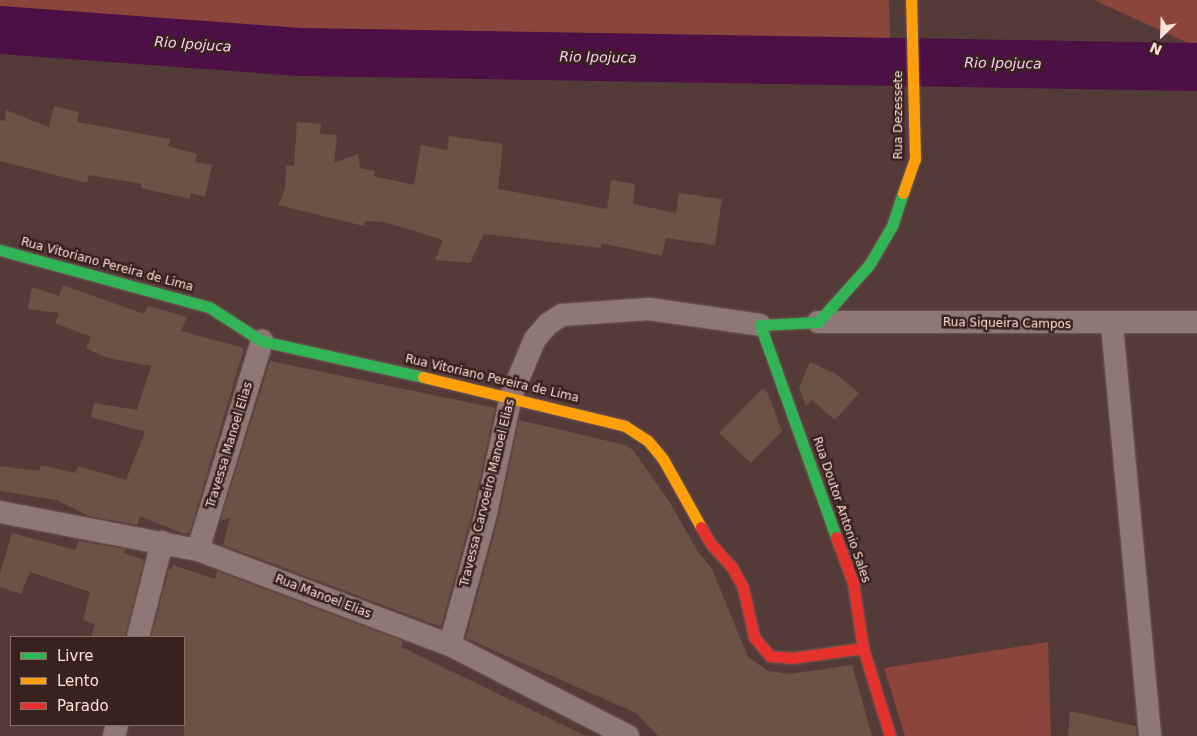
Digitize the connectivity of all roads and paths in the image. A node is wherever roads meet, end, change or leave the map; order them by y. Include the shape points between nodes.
1 (911, 0) edge
2 (0, 250) edge
3 (818, 322) junction
4 (1197, 322) edge
5 (1112, 324) junction
6 (760, 325) junction
7 (262, 341) junction
8 (511, 396) junction
9 (0, 512) edge
10 (162, 542) junction
11 (198, 550) junction
12 (138, 636) edge
13 (450, 645) junction
14 (863, 648) junction
15 (628, 736) edge
16 (890, 736) edge
17 (1150, 736) edge

1 - 3 street, Rua Dezessete via 915,159 892,226 874,257
2 - 7 street, Rua Vitoriano Pereira de Lima via 208,307
3 - 5 street, Rua Siqueira Campos
3 - 6 street
4 - 5 street, Rua Siqueira Campos
5 - 17 street
6 - 8 street, Travessa Carvoeiro Manoel Elias via 649,310 562,315 548,324 535,339
6 - 14 street, Rua Doutor Antonio Sales via 853,583
7 - 8 street, Rua Vitoriano Pereira de Lima
7 - 11 street, Travessa Manoel Elias
8 - 13 street, Travessa Carvoeiro Manoel Elias via 486,513
8 - 14 street, Rua Vitoriano Pereira de Lima via 625,426 648,441 663,460 711,544 732,567 743,588 754,637 770,656 791,658
9 - 10 street, Rua Manoel Elias
10 - 11 street, Rua Manoel Elias
10 - 12 street
11 - 13 street, Rua Manoel Elias
13 - 15 street, Rua Manoel Elias
14 - 16 street, Rua Doutor Antonio Sales

